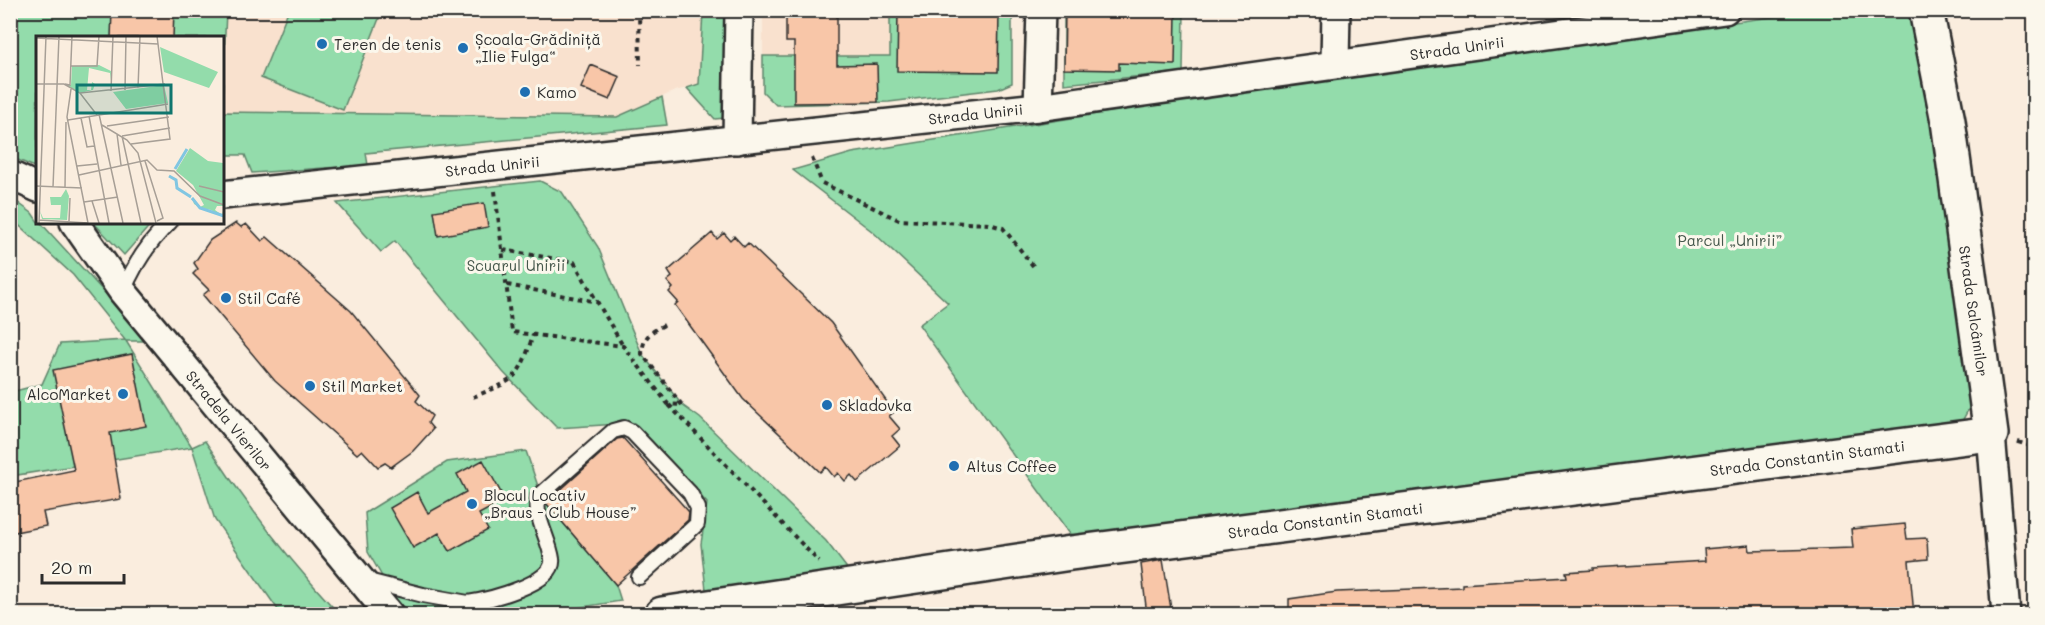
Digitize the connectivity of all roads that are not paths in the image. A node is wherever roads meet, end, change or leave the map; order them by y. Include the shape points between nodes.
1 (739, 10) edge
2 (1041, 10) edge
3 (1336, 10) edge
4 (1725, 10) edge
5 (1926, 10) edge
6 (1335, 63) junction
7 (1038, 106) junction
8 (737, 140) junction
9 (10, 176) edge
10 (36, 187) edge
11 (224, 195) edge
12 (75, 224) edge
13 (168, 224) edge
14 (123, 292) junction
15 (1991, 434) junction
16 (639, 577) dead end
17 (358, 578) junction
18 (469, 609) edge
19 (389, 615) edge
20 (662, 615) edge
21 (2006, 615) edge

1 - 8 street
2 - 7 street
3 - 6 street
4 - 6 street, Strada Unirii
5 - 15 street, Strada Salcâmilor via 1948,121
6 - 7 street, Strada Unirii
7 - 8 street, Strada Unirii
8 - 11 street, Strada Unirii
9 - 10 street
12 - 14 street, Stradela Vierilor
13 - 14 lane via 149,242
14 - 17 street, Stradela Vierilor
15 - 20 street, Strada Constantin Stamati via 1071,553
15 - 21 street, Strada Salcâmilor
16 - 18 lane via 697,524 698,508 690,493 624,428 613,431 538,497 536,506 553,562 549,573
17 - 18 lane
17 - 19 street, Stradela Vierilor

